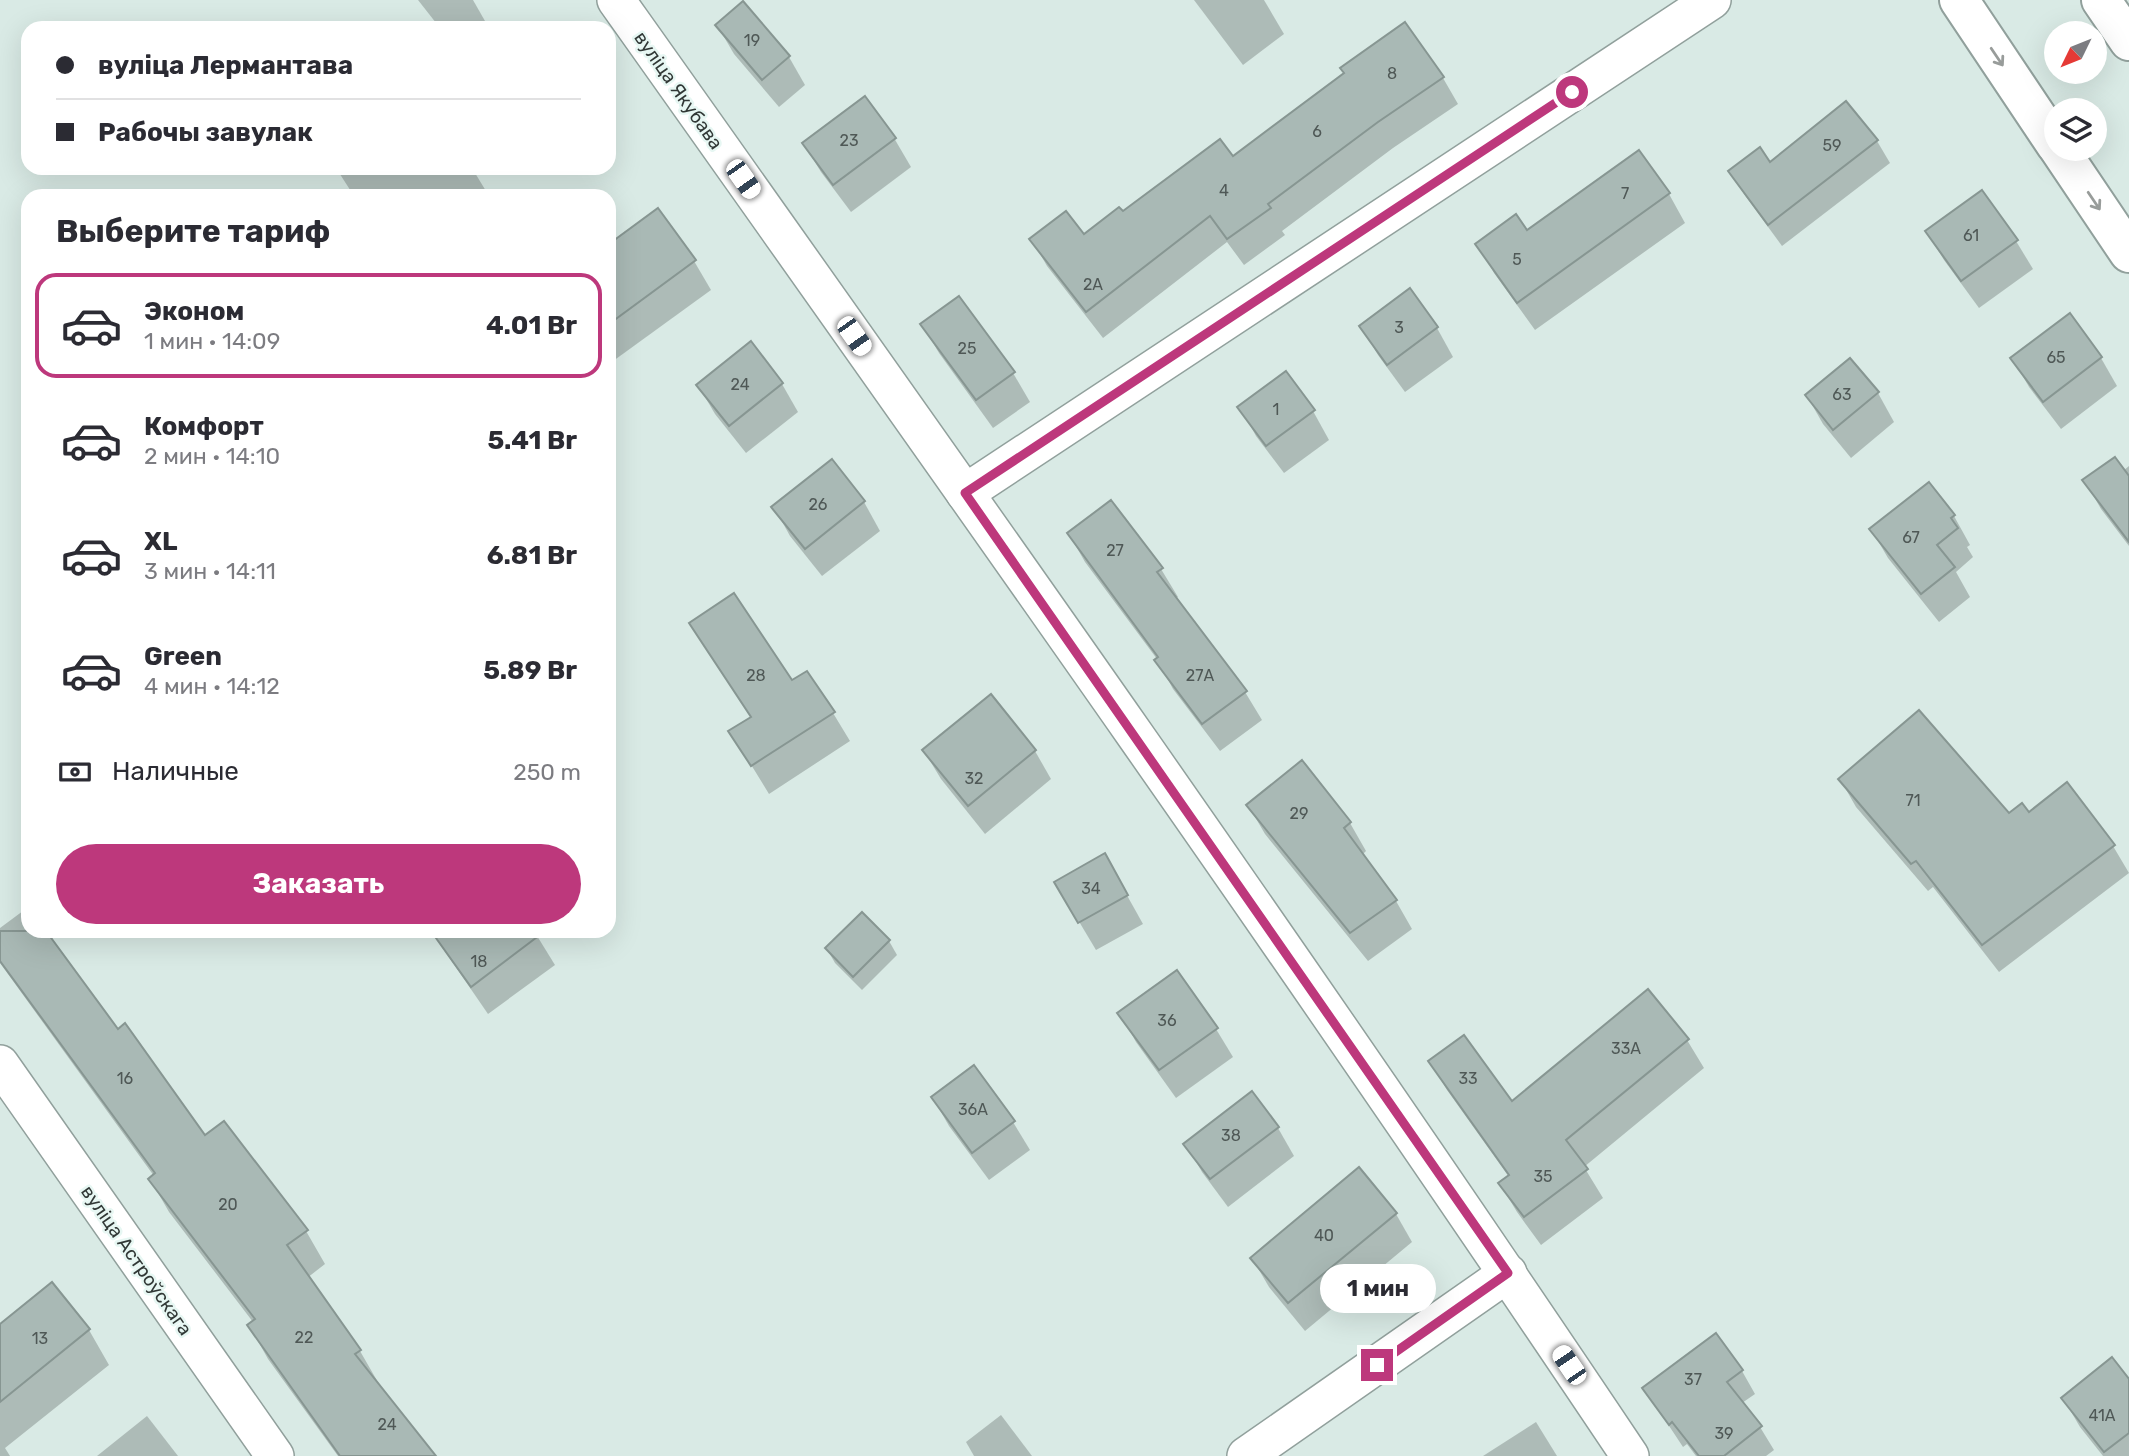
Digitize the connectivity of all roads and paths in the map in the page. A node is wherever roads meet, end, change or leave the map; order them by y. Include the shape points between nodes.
1 (616, 0) edge
2 (1712, 0) edge
3 (1959, 0) edge
4 (2101, 0) edge
5 (2129, 41) edge
6 (2044, 126) edge
7 (2067, 161) edge
8 (2129, 253) edge
9 (965, 493) junction
10 (0, 1064) edge
11 (1508, 1273) junction
12 (275, 1456) edge
13 (1246, 1456) edge
14 (1630, 1456) edge

1 - 9 street, вуліца Якубава
2 - 9 street
3 -> 6 main road
4 - 5 main road
7 -> 8 main road
9 - 11 street, вуліца Якубава
10 - 12 street, вуліца Астроўскага
11 - 13 street
11 - 14 street, вуліца Якубава

